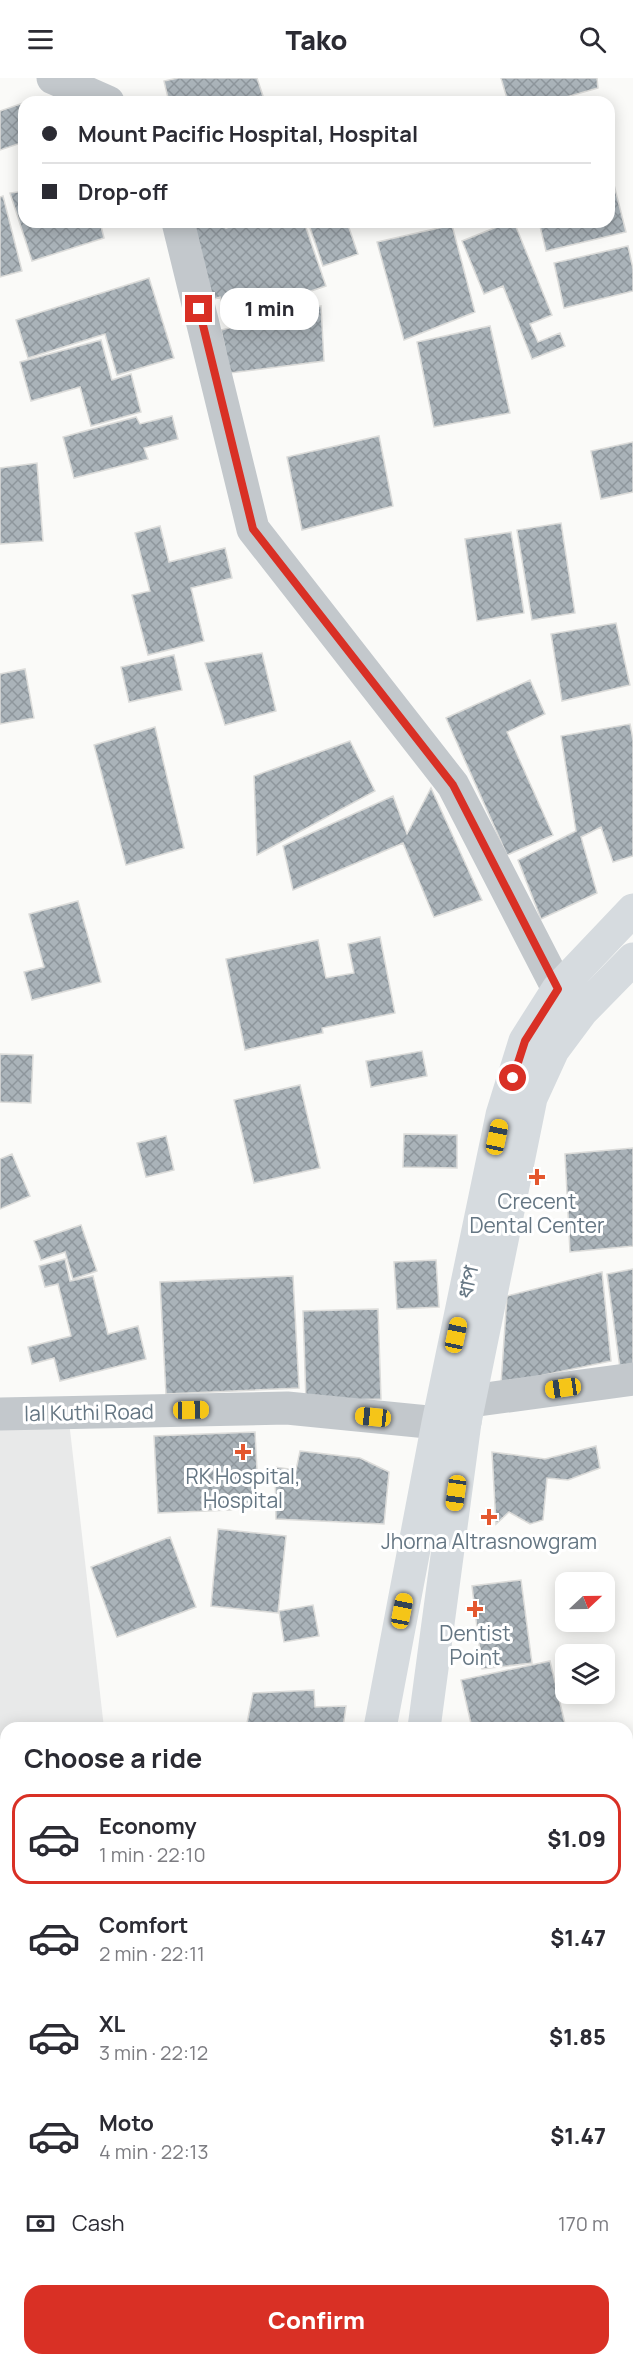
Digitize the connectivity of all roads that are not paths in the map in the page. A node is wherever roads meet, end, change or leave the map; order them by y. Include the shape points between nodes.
1 (53, 78) edge
2 (94, 96) edge
3 (179, 228) edge
4 (633, 910) edge
5 (633, 959) edge
6 (558, 989) junction
7 (582, 1011) junction
8 (633, 1378) edge
9 (0, 1414) edge
10 (458, 1415) junction
11 (381, 1722) edge
12 (425, 1722) edge

1 - 2 street
3 - 6 street via 253,529 453,785
4 - 6 highway, ধাপ
5 - 7 highway, ধাপ
6 - 7 street
6 - 10 highway, ধাপ via 525,1041 502,1115
7 - 10 highway, ধাপ via 553,1050 531,1098
8 - 10 street, lal Kuthi Road
9 - 10 street, lal Kuthi Road via 287,1408
10 - 11 highway, ধাপ
10 - 12 highway, ধাপ

